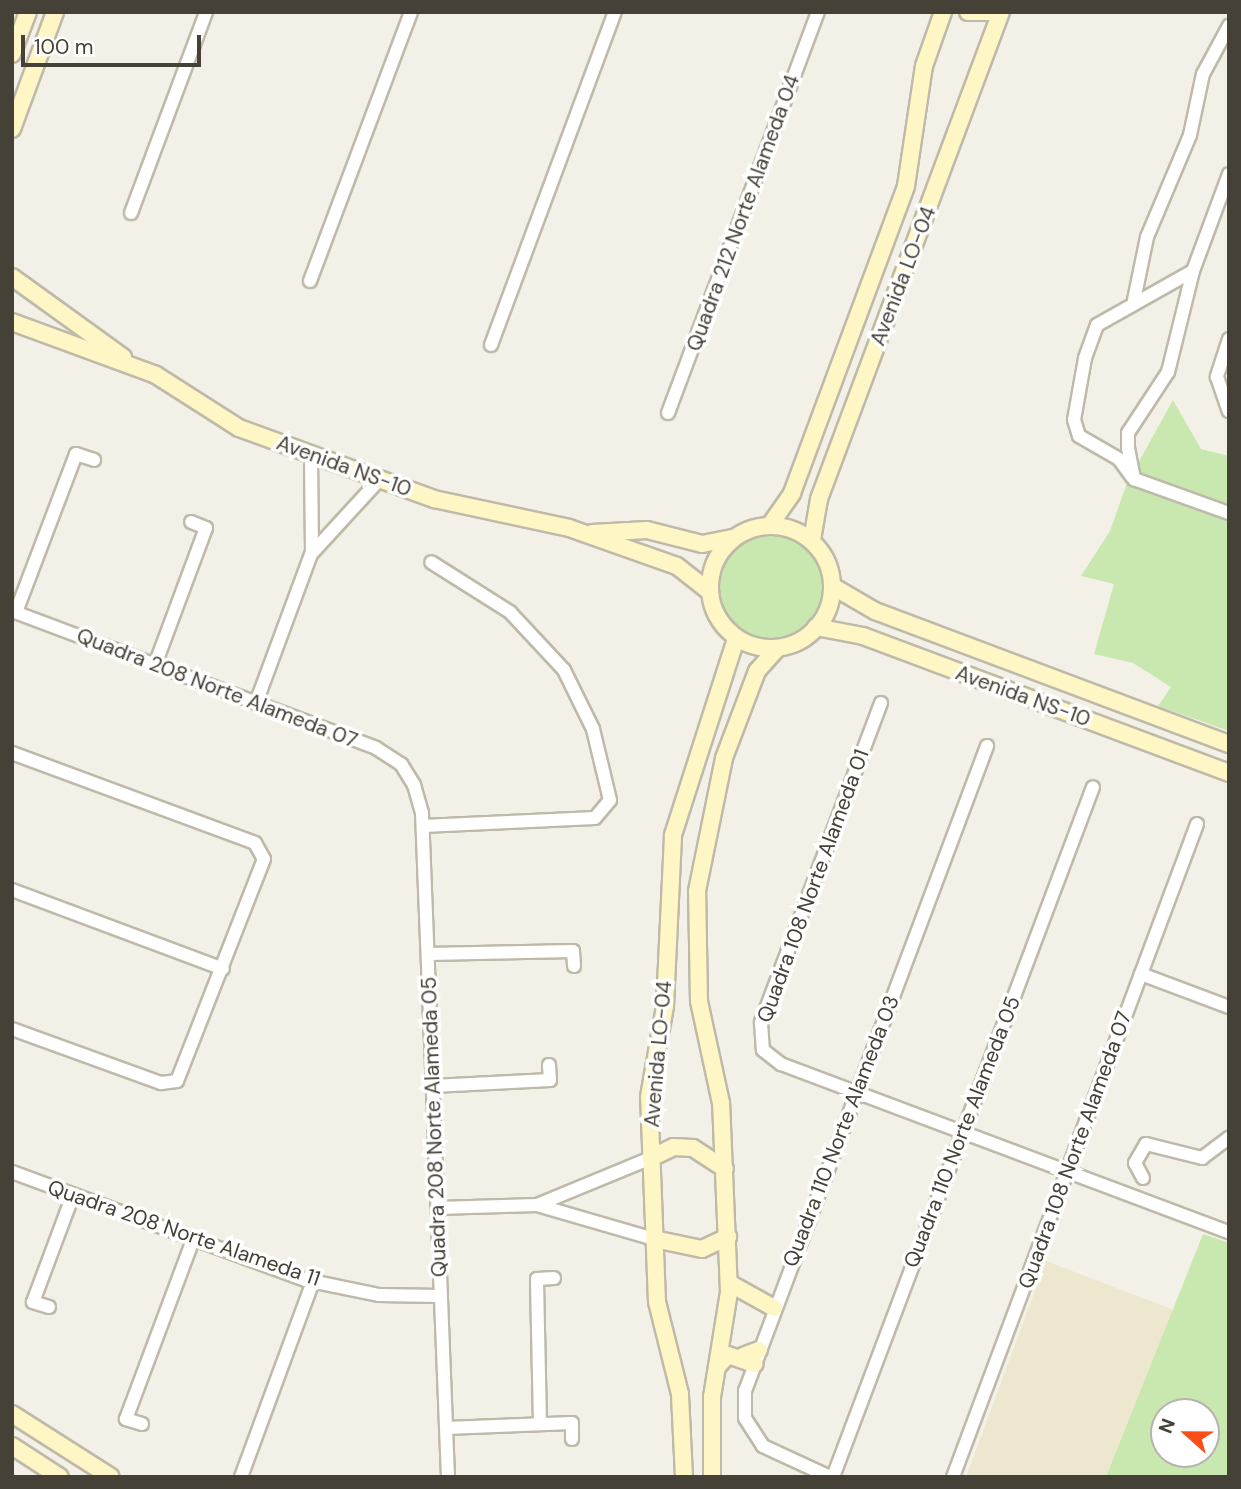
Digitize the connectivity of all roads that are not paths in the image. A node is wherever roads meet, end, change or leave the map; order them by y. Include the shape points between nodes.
1 (28, 12) edge
2 (55, 12) edge
3 (206, 12) edge
4 (411, 12) edge
5 (615, 12) edge
6 (818, 12) edge
7 (943, 12) edge
8 (968, 12) edge
9 (995, 12) edge
10 (1001, 12) edge
11 (1229, 26) edge
12 (12, 54) edge
13 (12, 129) edge
14 (1229, 174) edge
15 (131, 214) dead end
16 (1193, 271) junction
17 (12, 277) edge
18 (310, 281) dead end
19 (1134, 300) junction
20 (12, 322) edge
21 (1229, 339) edge
22 (491, 345) dead end
23 (133, 365) junction
24 (1229, 411) edge
25 (668, 413) dead end
26 (311, 453) junction
27 (94, 460) dead end
28 (380, 479) junction
29 (1134, 480) junction
30 (1229, 513) edge
31 (191, 523) dead end
32 (771, 525) junction
33 (569, 528) junction
34 (734, 538) junction
35 (812, 540) junction
36 (312, 552) junction
37 (431, 562) dead end
38 (832, 586) junction
39 (710, 592) junction
40 (14, 612) edge
41 (816, 627) junction
42 (737, 639) junction
43 (777, 649) junction
44 (155, 665) junction
45 (256, 703) junction
46 (881, 703) dead end
47 (1229, 744) edge
48 (987, 746) dead end
49 (12, 753) edge
50 (1229, 773) edge
51 (412, 780) joint
52 (1093, 787) dead end
53 (1197, 824) dead end
54 (423, 826) junction
55 (12, 890) edge
56 (428, 954) junction
57 (574, 966) dead end
58 (223, 969) junction
59 (1141, 974) junction
60 (1229, 1007) edge
61 (12, 1029) edge
62 (549, 1065) dead end
63 (433, 1086) junction
64 (857, 1093) junction
65 (961, 1133) junction
66 (1229, 1138) edge
67 (651, 1158) junction
68 (725, 1169) junction
69 (12, 1172) edge
70 (1067, 1173) junction
71 (1143, 1178) dead end
72 (73, 1195) junction
73 (537, 1205) junction
74 (438, 1208) junction
75 (1229, 1232) edge
76 (728, 1237) junction
77 (654, 1239) junction
78 (193, 1240) junction
79 (554, 1278) dead end
80 (313, 1281) junction
81 (729, 1283) junction
82 (780, 1291) junction
83 (441, 1296) junction
84 (761, 1297) junction
85 (49, 1307) dead end
86 (774, 1308) junction
87 (752, 1357) junction
88 (717, 1367) junction
89 (12, 1414) edge
90 (142, 1424) dead end
91 (540, 1424) junction
92 (446, 1428) junction
93 (572, 1439) dead end
94 (12, 1446) edge
95 (60, 1477) edge
96 (111, 1477) edge
97 (241, 1477) edge
98 (447, 1477) edge
99 (684, 1477) edge
100 (712, 1477) edge
101 (832, 1477) edge
102 (954, 1477) edge

1 - 12 street
2 - 13 street
3 - 15 street
4 - 18 street
5 - 22 street
6 - 25 street, Quadra 212 Norte Alameda 04
7 - 32 street, Avenida LO-04 via 924,66 906,186 792,493
8 - 9 street
10 - 35 street, Avenida LO-04 via 819,499
11 - 19 street via 1202,74 1190,135 1147,237
14 - 16 street
16 - 19 street
16 - 29 street via 1168,372 1128,433
17 - 23 street, Avenida NS-10
19 - 29 street via 1097,325 1074,420 1079,436 1119,459
20 - 23 street, Avenida NS-10
21 - 24 street via 1217,377
23 - 26 street, Avenida NS-10 via 227,422
26 - 28 street, Avenida NS-10
26 - 36 street
27 - 40 street via 76,454
28 - 33 street, Avenida NS-10 via 442,501
28 - 36 street
29 - 30 street
31 - 44 street via 206,528
32 - 34 street, Avenida NS-10
32 - 35 street
33 - 34 street, Avenida NS-10 via 651,530 702,544
33 - 39 street, Avenida NS-10 via 677,566
34 - 39 street via 715,563
35 - 38 street
36 - 45 street
37 - 54 street via 510,612 564,670 593,729 610,800 595,818
38 - 41 street
38 - 47 street, Avenida NS-10 via 875,611
39 - 42 street, Avenida NS-10 via 720,621
40 - 44 street, Quadra 208 Norte Alameda 07
41 - 43 street
41 - 50 street, Avenida NS-10 via 863,636
42 - 43 street
42 - 67 street, Avenida LO-04 via 673,835 665,1006 649,1097
43 - 68 street, Avenida LO-04 via 757,671 724,758 697,891 698,992 720,1091
44 - 45 street, Quadra 208 Norte Alameda 07
45 - 51 street, Quadra 208 Norte Alameda 07 via 381,750
46 - 64 street, Quadra 108 Norte Alameda 01 via 759,1032 769,1056
48 - 64 street, Quadra 110 Norte Alameda 03
49 - 58 street via 262,851 263,862
51 - 54 street, Quadra 208 Norte Alameda 05
52 - 65 street, Quadra 110 Norte Alameda 05
53 - 59 street, Quadra 108 Norte Alameda 07
54 - 56 street, Quadra 208 Norte Alameda 05
55 - 58 street
56 - 57 street via 573,951
56 - 63 street, Quadra 208 Norte Alameda 05
58 - 61 street via 184,1072 170,1084
59 - 60 street
59 - 70 street, Quadra 108 Norte Alameda 07
62 - 63 street via 550,1080
63 - 74 street, Quadra 208 Norte Alameda 05
64 - 65 street, Quadra 108 Norte Alameda 01
64 - 82 street, Quadra 110 Norte Alameda 03
65 - 70 street, Quadra 108 Norte Alameda 01
65 - 101 street, Quadra 110 Norte Alameda 05
66 - 71 street via 1202,1158 1146,1144 1135,1163
67 - 68 street via 674,1147 693,1148
67 - 73 street
67 - 77 street, Avenida LO-04
68 - 76 street, Avenida LO-04
69 - 72 street, Quadra 208 Norte Alameda 11
70 - 75 street, Quadra 108 Norte Alameda 01
70 - 102 street, Quadra 108 Norte Alameda 07
72 - 78 street, Quadra 208 Norte Alameda 11
72 - 85 street via 33,1301
73 - 74 street
73 - 77 street
74 - 83 street, Quadra 208 Norte Alameda 05
76 - 77 street via 702,1249
76 - 81 street, Avenida LO-04
77 - 99 street, Avenida LO-04 via 657,1302 682,1411
78 - 80 street, Quadra 208 Norte Alameda 11
78 - 90 street via 126,1419
79 - 91 street via 537,1279
80 - 83 street, Quadra 208 Norte Alameda 11 via 383,1295
80 - 97 street
81 - 84 street
81 - 88 street, Avenida LO-04
82 - 84 street
82 - 86 street, Quadra 110 Norte Alameda 03
83 - 92 street, Quadra 208 Norte Alameda 05
84 - 86 street
86 - 87 street, Quadra 110 Norte Alameda 03
87 - 88 street via 728,1355
87 - 101 street, Quadra 110 Norte Alameda 03 via 744,1409 754,1436 774,1454
88 - 100 street, Avenida LO-04
89 - 96 street
91 - 92 street
91 - 93 street via 572,1423
92 - 98 street, Quadra 208 Norte Alameda 05
94 - 95 street

